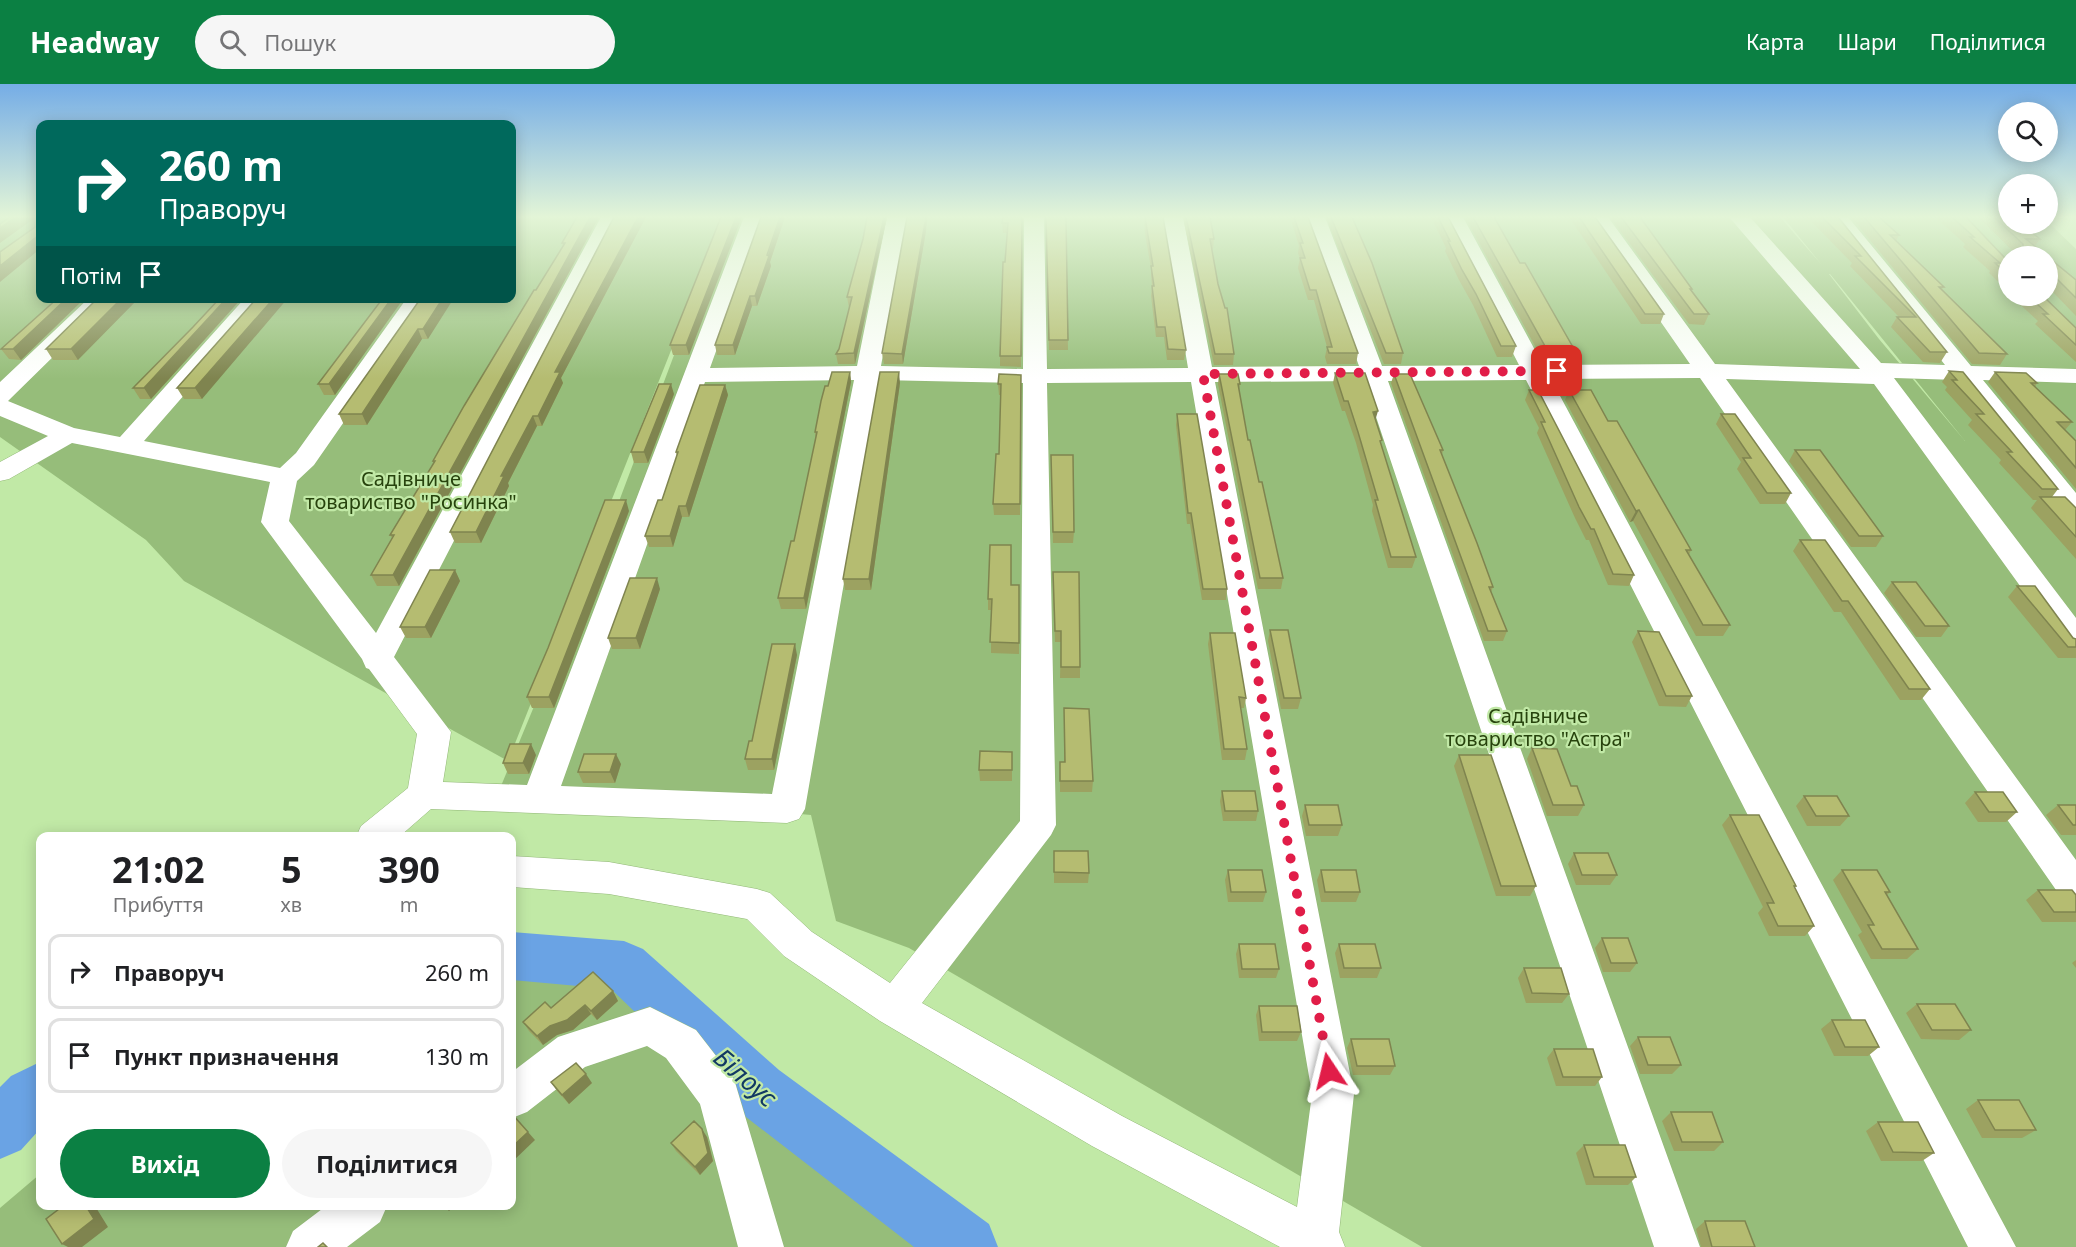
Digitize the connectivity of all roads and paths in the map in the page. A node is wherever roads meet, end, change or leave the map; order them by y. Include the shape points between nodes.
1 (582, 271) edge
2 (734, 271) edge
3 (887, 271) edge
4 (1034, 271) edge
5 (1183, 271) edge
6 (1335, 271) edge
7 (1482, 271) edge
8 (1637, 271) edge
9 (1787, 271) edge
10 (1882, 271) edge
11 (97, 303) edge
12 (254, 303) edge
13 (415, 303) edge
14 (1535, 371) junction
15 (1708, 371) junction
16 (1964, 372) junction
17 (868, 373) junction
18 (1373, 373) junction
19 (1203, 374) junction
20 (696, 375) junction
21 (1034, 376) junction
22 (2076, 376) edge
23 (0, 396) edge
24 (0, 407) edge
25 (68, 435) junction
26 (127, 445) junction
27 (0, 473) edge
28 (284, 478) junction
29 (2076, 511) edge
30 (2076, 640) edge
31 (377, 660) junction
32 (424, 795) junction
33 (539, 800) junction
34 (380, 832) edge
35 (516, 872) edge
36 (2076, 889) edge
37 (894, 1008) junction
38 (516, 1094) edge
39 (359, 1210) edge
40 (1319, 1244) edge
41 (309, 1247) edge
42 (761, 1247) edge
43 (1677, 1247) edge
44 (1993, 1247) edge

1 - 31 street
2 - 20 street
3 - 17 street
4 - 21 street
5 - 19 street
6 - 18 street
7 - 14 street
8 - 15 street
9 - 16 street via 1874,370
10 - 16 street
11 - 23 street
12 - 26 street
13 - 28 street via 305,459
14 - 15 street
14 - 18 street
14 - 44 street
15 - 30 street via 1881,377
15 - 36 street
16 - 22 street
16 - 29 street
17 - 20 street
17 - 21 street
17 - 33 street via 787,809
18 - 19 street
18 - 43 street
19 - 21 street
19 - 40 street via 1333,1094
20 - 33 street
21 - 37 street via 1038,825
24 - 25 street
25 - 26 street
25 - 27 street
26 - 28 street
28 - 31 street via 275,522
31 - 32 street via 434,732
32 - 33 street
32 - 34 street
35 - 37 street via 609,878 757,905 798,944
37 - 40 street via 1107,1131
38 - 42 street via 573,1052 650,1026 681,1044 719,1094
39 - 41 street

